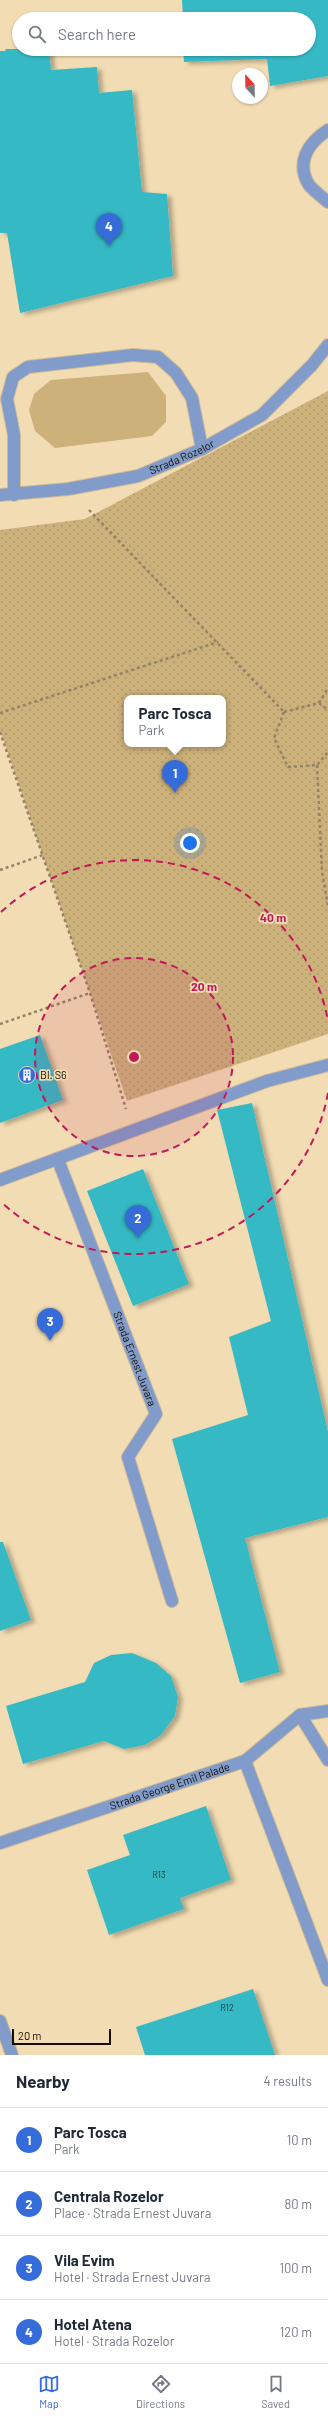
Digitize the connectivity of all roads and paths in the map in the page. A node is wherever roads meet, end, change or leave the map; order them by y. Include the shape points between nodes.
1 (328, 130) edge
2 (328, 202) edge
3 (328, 345) edge
4 (202, 449) junction
5 (68, 489) junction
6 (0, 495) edge
7 (14, 495) junction
8 (218, 642) junction
9 (328, 688) edge
10 (319, 703) junction
11 (328, 710) edge
12 (284, 712) junction
13 (0, 713) edge
14 (0, 732) edge
15 (328, 752) edge
16 (317, 765) junction
17 (43, 855) junction
18 (0, 870) edge
19 (328, 906) edge
20 (90, 993) junction
21 (0, 1024) edge
22 (328, 1065) edge
23 (132, 1130) junction
24 (58, 1160) junction
25 (0, 1180) edge
26 (172, 1601) dead end
27 (328, 1711) edge
28 (300, 1715) junction
29 (245, 1760) junction
30 (328, 1760) edge
31 (0, 1843) edge
32 (328, 1980) edge
33 (0, 2021) edge
34 (12, 2055) edge

1 - 2 street via 307,148 304,166 309,185
3 - 4 street, Strada Rozelor via 312,365 262,415
4 - 5 street, Strada Rozelor via 138,476
4 - 7 street via 192,398 176,373 158,357 133,355 28,367 13,377 7,399 14,435
5 - 7 street, Strada Rozelor
5 - 8 path
6 - 7 street, Strada Rozelor
8 - 12 path
8 - 13 path
9 - 10 path
10 - 11 path
10 - 12 path
12 - 16 path via 274,738 288,767
14 - 17 path
15 - 16 path
16 - 19 path via 322,872
17 - 18 path
17 - 20 path
20 - 21 path
20 - 23 path
22 - 23 street via 268,1080
23 - 24 street
24 - 25 street
24 - 26 street, Strada Ernest Juvara via 156,1414 128,1457
27 - 28 street
28 - 29 street, Strada George Emil Palade
28 - 30 street
29 - 31 street, Strada George Emil Palade
29 - 32 street
33 - 34 street

